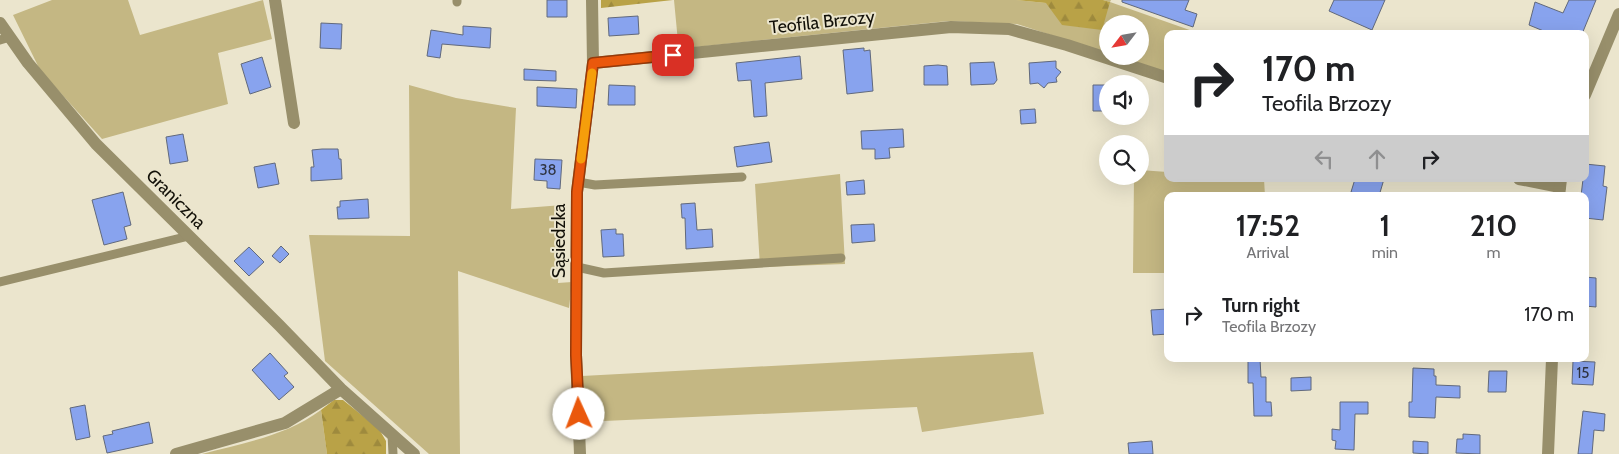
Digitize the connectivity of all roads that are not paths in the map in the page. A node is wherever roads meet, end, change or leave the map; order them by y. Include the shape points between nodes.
1 (275, 0) edge
2 (592, 0) edge
3 (1619, 14) edge
4 (0, 23) edge
5 (5, 38) edge
6 (593, 63) junction
7 (1164, 77) edge
8 (1589, 85) edge
9 (294, 123) dead end
10 (742, 177) dead end
11 (578, 182) junction
12 (1534, 182) edge
13 (1560, 187) edge
14 (188, 236) junction
15 (841, 258) dead end
16 (577, 267) junction
17 (0, 282) edge
18 (1552, 362) edge
19 (341, 389) junction
20 (392, 434) junction
21 (176, 454) edge
22 (393, 454) edge
23 (414, 454) edge
24 (580, 454) edge
25 (1548, 454) edge

1 - 9 street
2 - 6 street, Sąsiedzka
3 - 8 street
4 - 5 street, Graniczna
5 - 14 street, Graniczna via 96,144
6 - 7 street, Teofila Brzozy via 951,27 1009,29
6 - 11 street, Sąsiedzka
10 - 11 lane via 595,184
11 - 16 street, Sąsiedzka
12 - 13 street
14 - 17 lane
14 - 19 street, Graniczna
15 - 16 lane via 604,273
16 - 24 street, Sąsiedzka
18 - 25 street
19 - 20 street, Graniczna
19 - 21 street via 286,423
20 - 22 lane
20 - 23 street, Graniczna

